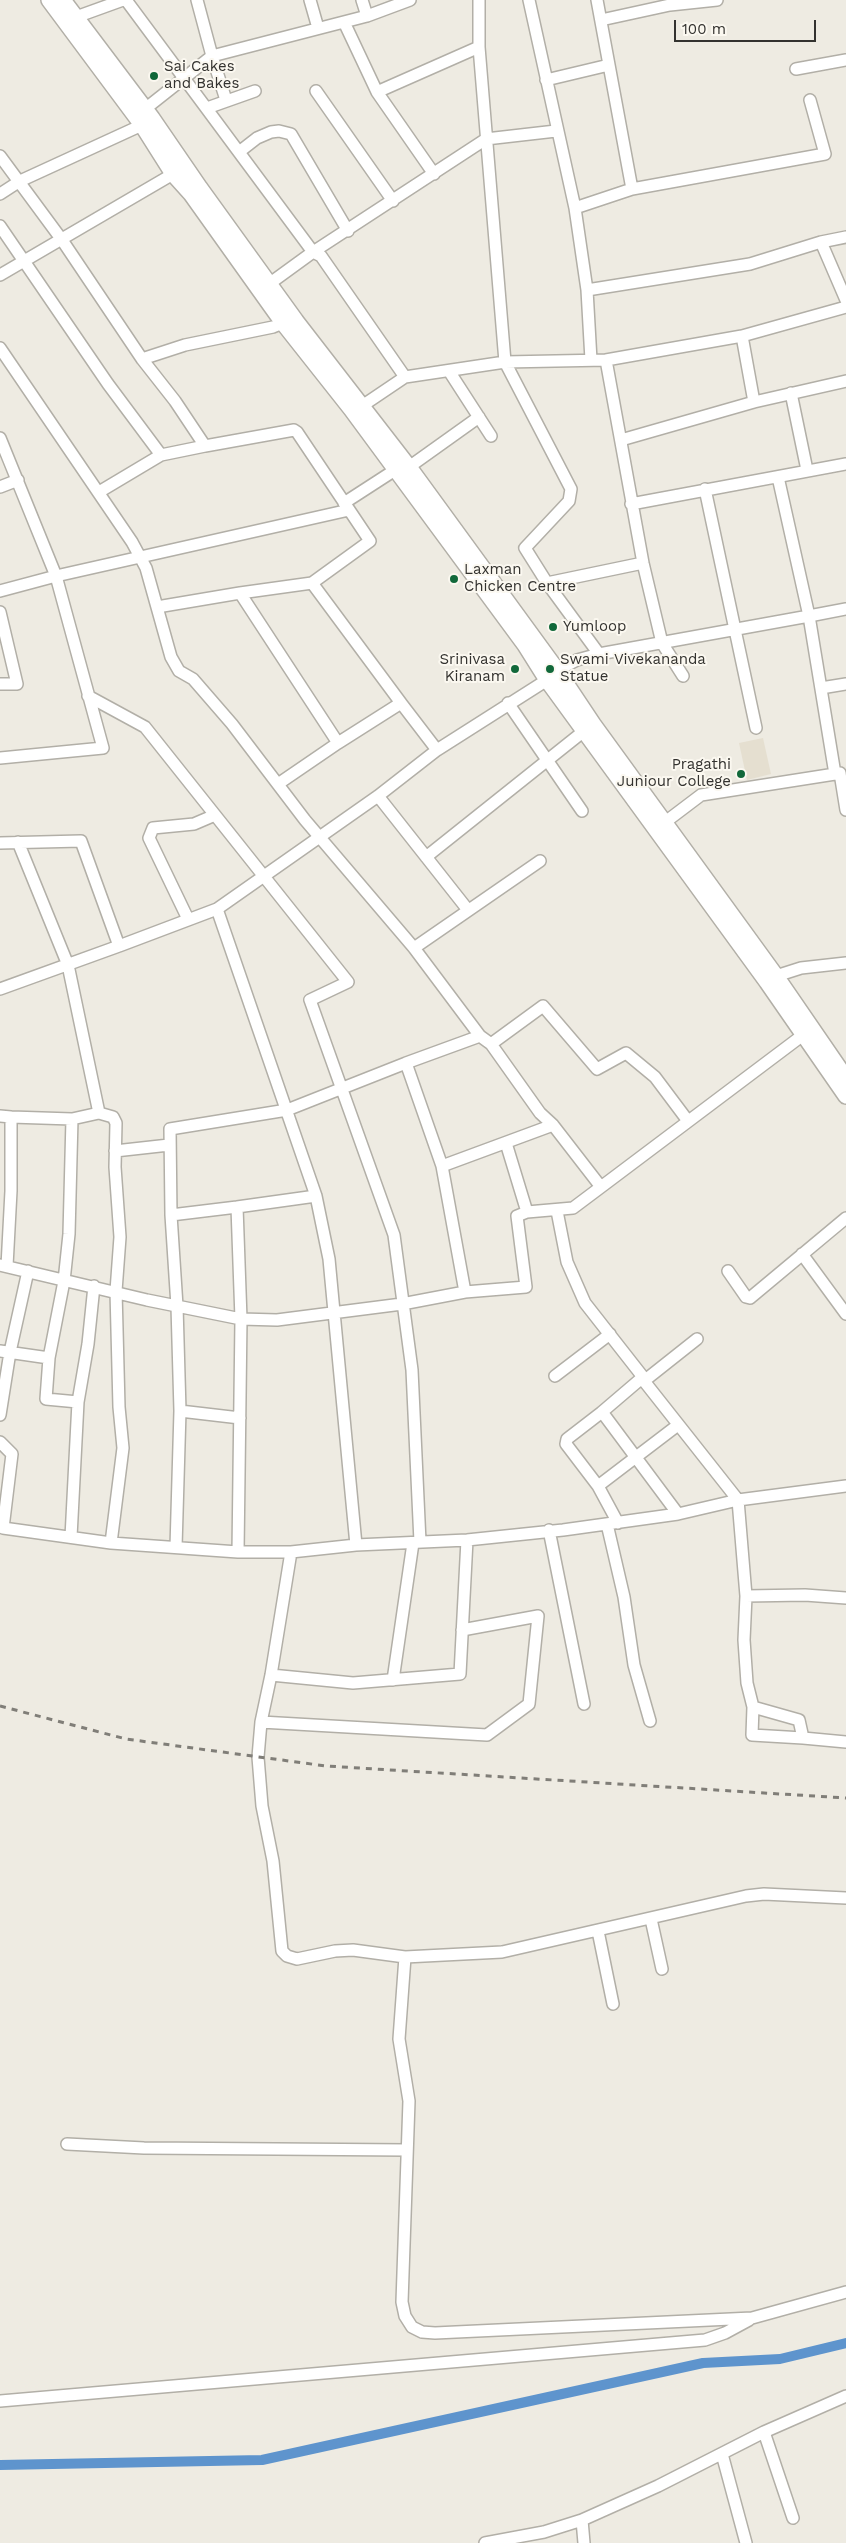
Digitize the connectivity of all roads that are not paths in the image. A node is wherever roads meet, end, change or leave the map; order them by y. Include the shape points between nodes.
1 (49, 0) edge
2 (63, 0) edge
3 (124, 0) edge
4 (197, 0) edge
5 (310, 0) edge
6 (362, 0) edge
7 (410, 0) edge
8 (479, 0) edge
9 (529, 0) edge
10 (597, 0) edge
11 (717, 0) edge
12 (366, 16) junction
13 (76, 17) junction
14 (601, 20) junction
15 (344, 22) junction
16 (318, 28) junction
17 (479, 47) junction
18 (212, 56) junction
19 (846, 60) edge
20 (609, 65) junction
21 (796, 69) dead end
22 (184, 77) junction
23 (546, 80) junction
24 (255, 91) dead end
25 (316, 91) dead end
26 (376, 92) junction
27 (226, 100) junction
28 (810, 100) dead end
29 (145, 108) junction
30 (208, 108) junction
31 (142, 125) junction
32 (556, 131) junction
33 (486, 139) junction
34 (239, 152) junction
35 (0, 156) edge
36 (173, 174) junction
37 (434, 174) junction
38 (20, 181) junction
39 (632, 189) junction
40 (0, 194) edge
41 (393, 201) junction
42 (575, 208) junction
43 (0, 226) edge
44 (348, 231) junction
45 (846, 237) edge
46 (62, 240) junction
47 (821, 242) junction
48 (313, 252) junction
49 (25, 262) junction
50 (0, 275) edge
51 (269, 284) junction
52 (588, 290) junction
53 (846, 300) edge
54 (846, 307) edge
55 (283, 323) junction
56 (742, 336) junction
57 (0, 348) edge
58 (142, 360) junction
59 (590, 360) junction
60 (606, 360) junction
61 (505, 362) junction
62 (449, 371) junction
63 (405, 377) junction
64 (846, 381) edge
65 (791, 393) junction
66 (754, 402) junction
67 (362, 406) junction
68 (479, 417) junction
69 (491, 436) dead end
70 (0, 438) edge
71 (621, 440) junction
72 (205, 446) junction
73 (161, 455) junction
74 (846, 464) edge
75 (402, 468) junction
76 (807, 470) junction
77 (778, 477) junction
78 (18, 480) junction
79 (0, 487) edge
80 (705, 489) junction
81 (99, 492) junction
82 (631, 504) junction
83 (346, 507) junction
84 (140, 557) junction
85 (643, 563) junction
86 (56, 576) junction
87 (312, 583) junction
88 (547, 583) junction
89 (0, 590) edge
90 (240, 593) junction
91 (157, 607) junction
92 (846, 609) edge
93 (0, 612) edge
94 (809, 616) junction
95 (734, 630) junction
96 (662, 642) junction
97 (598, 654) junction
98 (552, 675) junction
99 (683, 676) dead end
100 (0, 684) edge
101 (846, 684) edge
102 (821, 688) junction
103 (88, 696) junction
104 (401, 703) junction
105 (508, 703) junction
106 (756, 728) dead end
107 (584, 731) junction
108 (338, 743) junction
109 (437, 750) junction
110 (0, 758) edge
111 (546, 759) junction
112 (840, 773) edge
113 (278, 784) junction
114 (378, 796) junction
115 (846, 810) edge
116 (582, 811) dead end
117 (215, 815) junction
118 (664, 823) junction
119 (319, 837) junction
120 (18, 842) junction
121 (0, 843) edge
122 (426, 857) junction
123 (540, 861) dead end
124 (263, 877) junction
125 (217, 909) junction
126 (468, 910) junction
127 (188, 919) junction
128 (119, 946) junction
129 (414, 948) junction
130 (846, 963) edge
131 (68, 965) junction
132 (776, 976) junction
133 (0, 989) edge
134 (803, 1035) junction
135 (480, 1036) junction
136 (491, 1044) junction
137 (406, 1063) junction
138 (846, 1078) edge
139 (342, 1090) junction
140 (846, 1096) edge
141 (287, 1110) junction
142 (99, 1113) junction
143 (6, 1116) edge
144 (72, 1119) junction
145 (688, 1121) junction
146 (553, 1125) junction
147 (506, 1143) junction
148 (169, 1145) junction
149 (115, 1151) junction
150 (442, 1166) junction
151 (601, 1187) junction
152 (316, 1196) junction
153 (237, 1207) junction
154 (557, 1211) junction
155 (527, 1212) junction
156 (171, 1215) junction
157 (846, 1218) edge
158 (802, 1254) junction
159 (4, 1266) edge
160 (28, 1271) junction
161 (728, 1272) dead end
162 (64, 1281) junction
163 (94, 1286) junction
164 (116, 1291) junction
165 (465, 1292) junction
166 (402, 1304) junction
167 (177, 1306) junction
168 (335, 1312) junction
169 (846, 1314) edge
170 (241, 1319) junction
171 (610, 1334) junction
172 (697, 1339) dead end
173 (5, 1351) edge
174 (49, 1358) junction
175 (555, 1376) dead end
176 (78, 1402) junction
177 (180, 1411) junction
178 (602, 1412) junction
179 (0, 1415) edge
180 (240, 1418) junction
181 (678, 1424) junction
182 (0, 1442) edge
183 (636, 1457) junction
184 (598, 1486) junction
185 (846, 1486) edge
186 (738, 1500) junction
187 (678, 1514) junction
188 (612, 1524) junction
189 (2, 1528) edge
190 (549, 1530) junction
191 (71, 1538) junction
192 (467, 1540) junction
193 (417, 1542) junction
194 (111, 1543) junction
195 (356, 1545) junction
196 (176, 1547) junction
197 (238, 1552) junction
198 (291, 1552) junction
199 (746, 1596) junction
200 (846, 1598) edge
201 (462, 1630) junction
202 (271, 1676) junction
203 (393, 1680) junction
204 (584, 1704) dead end
205 (753, 1707) junction
206 (650, 1720) dead end
207 (261, 1722) junction
208 (803, 1738) junction
209 (846, 1742) edge
210 (846, 1898) edge
211 (651, 1919) junction
212 (598, 1931) junction
213 (405, 1958) junction
214 (662, 1969) dead end
215 (613, 2004) dead end
216 (67, 2144) dead end
217 (407, 2150) junction
218 (846, 2292) edge
219 (752, 2318) junction
220 (846, 2397) edge
221 (0, 2401) edge
222 (764, 2432) junction
223 (722, 2454) junction
224 (792, 2518) dead end
225 (582, 2520) junction
226 (485, 2543) edge
227 (584, 2543) edge
228 (746, 2543) edge

1 - 31 main road
2 - 13 main road
3 - 13 street
3 - 22 street
4 - 18 street
5 - 16 street
6 - 12 street
7 - 12 street
8 - 17 street
9 - 23 street
10 - 14 street
11 - 14 street via 670,5
12 - 15 street
13 - 29 main road
14 - 20 street
15 - 16 street
15 - 26 street
16 - 18 street
17 - 26 street
17 - 33 street
18 - 22 street
18 - 27 street
19 - 21 street
20 - 23 street
20 - 39 street
22 - 29 street
22 - 30 street
23 - 32 street
24 - 27 street
25 - 41 street
26 - 37 street
27 - 30 street
28 - 39 street via 825,154
29 - 51 main road
30 - 34 street
31 - 36 main road
31 - 38 street
32 - 33 street
32 - 42 street
33 - 37 street
33 - 61 street
34 - 44 street via 271,132 290,134
34 - 48 street
35 - 38 street
36 - 46 street
36 - 55 main road via 191,194
37 - 41 street
38 - 40 street
38 - 46 street
39 - 42 street
41 - 44 street
42 - 52 street
43 - 49 street
44 - 48 street
45 - 47 street
46 - 49 street
46 - 58 street
47 - 52 street via 750,264
47 - 53 street
48 - 51 street
48 - 63 street via 321,256
49 - 50 street
49 - 73 street
51 - 67 main road
52 - 59 street
54 - 56 street
55 - 58 street via 185,345
55 - 75 main road
56 - 60 street
56 - 66 street
57 - 81 street
58 - 72 street
59 - 60 street
59 - 61 street
60 - 71 street
61 - 62 street
61 - 88 street via 571,489 569,501 525,548
62 - 63 street
62 - 68 street
63 - 67 street
64 - 65 street
65 - 66 street
65 - 76 street
66 - 71 street
67 - 75 main road
68 - 69 street
68 - 75 street
70 - 78 street
71 - 82 street
72 - 73 street
72 - 83 street via 294,430
73 - 81 street
74 - 76 street
75 - 83 street
75 - 98 main road via 525,646
76 - 77 street
77 - 80 street
77 - 94 street
78 - 79 street
78 - 86 street
80 - 82 street
80 - 95 street
81 - 84 street
82 - 85 street
83 - 84 street
83 - 87 street via 370,541
84 - 86 street
84 - 91 street
85 - 88 street
85 - 96 street
86 - 89 street
86 - 103 street
87 - 90 street
87 - 104 street
88 - 97 street
90 - 91 street
90 - 108 street
91 - 113 street via 171,657 179,671 193,679
92 - 94 street
93 - 100 street via 17,684
94 - 95 street
94 - 102 street
95 - 96 street
95 - 106 street
96 - 97 street
96 - 99 street
97 - 98 street via 577,660
98 - 105 street
98 - 107 main road
98 - 118 main road
101 - 102 street
102 - 112 street
103 - 110 street via 103,748
103 - 117 street via 145,727
104 - 108 street
104 - 109 street
105 - 109 street
105 - 111 street
107 - 111 street
107 - 134 main road
108 - 113 street
109 - 114 street
111 - 116 street
111 - 122 street
112 - 115 street
112 - 118 street via 701,795
113 - 119 street
114 - 119 street
114 - 122 street
117 - 124 street
117 - 127 street via 194,824 153,828 149,838
118 - 132 main road
119 - 124 street
119 - 129 street
120 - 121 street
120 - 128 street via 81,841
120 - 131 street
122 - 126 street
123 - 126 street
124 - 125 street
124 - 139 street via 348,982 310,1000
125 - 127 street
125 - 141 street
126 - 129 street
127 - 128 street
128 - 131 street
129 - 135 street
130 - 132 street via 801,968
131 - 133 street
131 - 142 street
132 - 138 main road
134 - 140 main road
134 - 145 street
135 - 136 street
135 - 137 street
136 - 145 street via 543,1006 597,1069 626,1053 655,1077
136 - 146 street via 540,1113
137 - 139 street
137 - 150 street
139 - 141 street
139 - 166 street via 394,1235
141 - 148 street via 170,1128
141 - 152 street
142 - 144 street
142 - 149 street via 116,1120
143 - 144 street
143 - 159 street via 11,1191
144 - 162 street via 69,1234
145 - 151 street
146 - 147 street
146 - 151 street
147 - 150 street
147 - 155 street
148 - 149 street
148 - 156 street
149 - 164 street via 120,1237
150 - 165 street
151 - 154 street via 580,1205
152 - 153 street
152 - 168 street via 329,1259
153 - 156 street
153 - 170 street
154 - 155 street
154 - 171 street via 574,1283 585,1303
155 - 165 street via 519,1214 517,1219 526,1287
156 - 167 street
157 - 158 street
158 - 161 street via 750,1298
158 - 169 street
159 - 160 street
160 - 162 street
160 - 173 street
162 - 163 street
162 - 174 street
163 - 164 street
163 - 176 street
164 - 167 street
164 - 194 street via 123,1448
165 - 166 street
166 - 168 street
166 - 193 street via 412,1370
167 - 170 street
167 - 177 street
168 - 170 street via 276,1320
168 - 195 street
170 - 180 street
171 - 175 street
171 - 178 street via 643,1377
172 - 181 street via 644,1382
173 - 174 street
173 - 179 street
174 - 176 street via 46,1399
176 - 191 street
177 - 180 street
177 - 196 street
178 - 183 street
178 - 184 street via 567,1439 566,1444
180 - 197 street
181 - 183 street
181 - 186 street
182 - 189 street via 12,1454
183 - 184 street
183 - 187 street
184 - 188 street
185 - 186 street
186 - 187 street
186 - 199 street
187 - 188 street
188 - 190 street
188 - 206 street via 634,1665
189 - 191 street
190 - 192 street
190 - 204 street
191 - 194 street
192 - 193 street
192 - 201 street
193 - 195 street
193 - 203 street
194 - 196 street
195 - 198 street
196 - 197 street
197 - 198 street
198 - 202 street
199 - 200 street
199 - 205 street via 744,1640 747,1684
201 - 203 street via 460,1674
201 - 207 street via 538,1616 529,1704 487,1735
202 - 203 street via 352,1683
202 - 207 street
205 - 208 street via 799,1720
205 - 208 street via 752,1735
207 - 213 street via 258,1757 262,1806 274,1862 282,1951 297,1959 353,1950
208 - 209 street
210 - 211 street via 764,1894
211 - 212 street
211 - 214 street
212 - 213 street via 502,1952
212 - 215 street
213 - 217 street via 399,2038 409,2101
216 - 217 street via 144,2148
217 - 219 street via 402,2302 412,2327 422,2332
218 - 219 street
219 - 221 street via 705,2340
220 - 222 street
222 - 223 street
222 - 224 street
223 - 225 street
223 - 228 street
225 - 226 street via 544,2532
225 - 227 street

